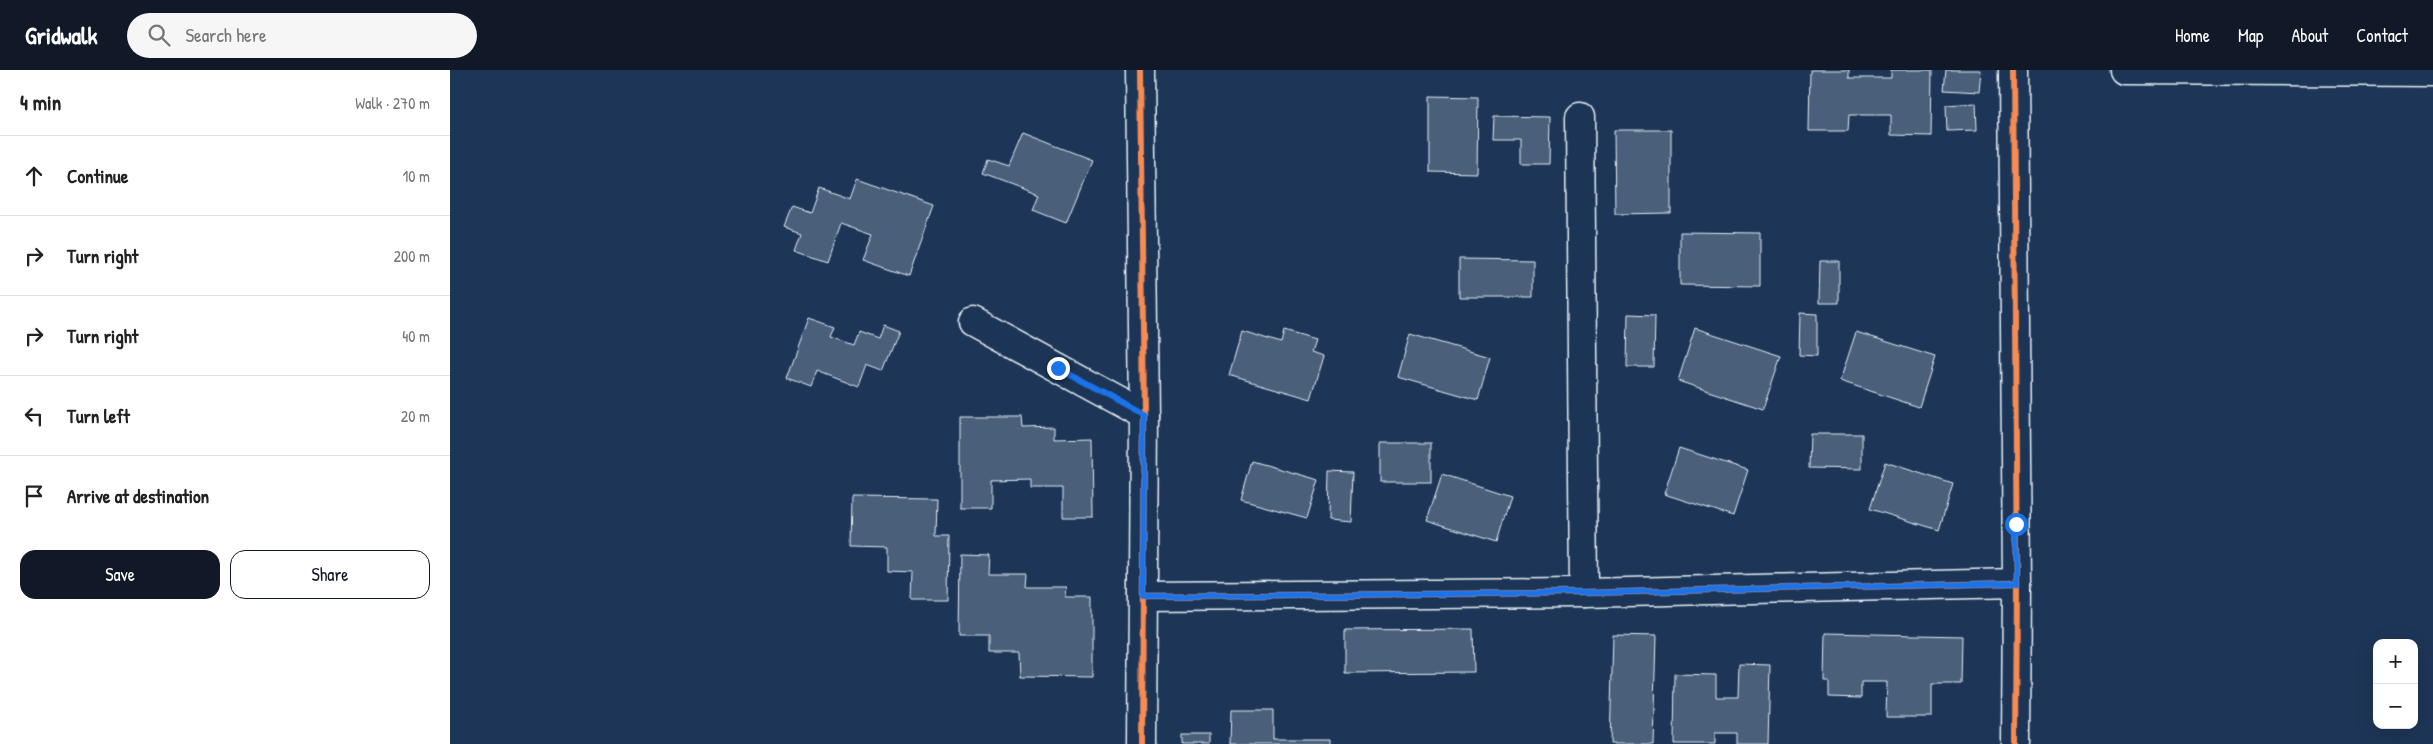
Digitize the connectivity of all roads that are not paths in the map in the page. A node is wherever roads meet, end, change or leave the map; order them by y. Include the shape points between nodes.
1 (1140, 70) edge
2 (2013, 70) edge
3 (2124, 70) edge
4 (2433, 72) edge
5 (1580, 117) dead end
6 (973, 322) dead end
7 (1144, 415) junction
8 (2017, 583) junction
9 (1584, 593) junction
10 (1143, 596) junction
11 (1142, 744) edge
12 (2016, 744) edge

1 - 7 street
2 - 8 street
3 - 4 street
5 - 9 street
6 - 7 street
7 - 10 street
8 - 9 street
8 - 12 street
9 - 10 street
10 - 11 street

